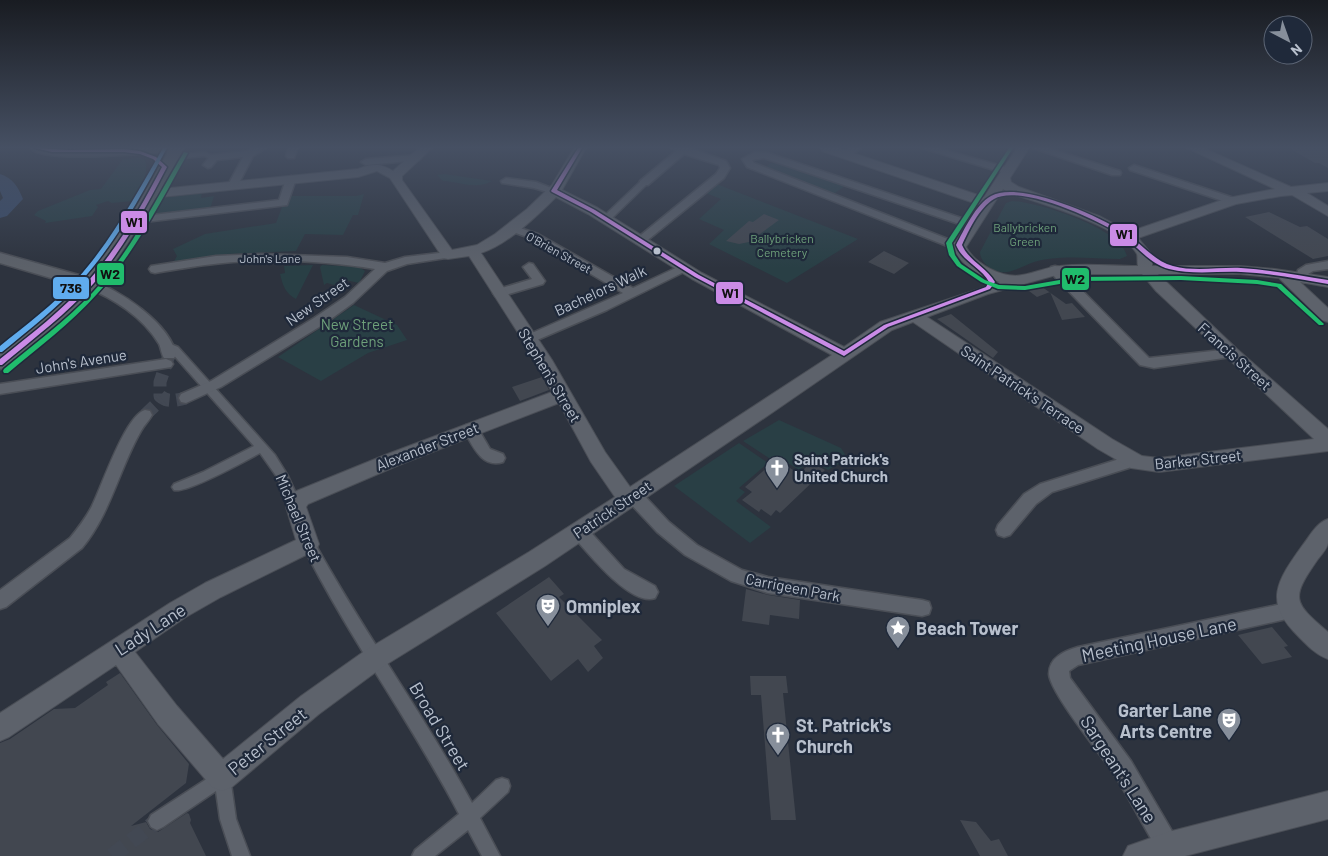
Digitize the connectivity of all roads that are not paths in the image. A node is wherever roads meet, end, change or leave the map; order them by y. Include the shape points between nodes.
1 (154, 188) edge
2 (206, 188) edge
3 (288, 188) edge
4 (401, 188) edge
5 (543, 188) edge
6 (556, 188) edge
7 (639, 188) edge
8 (705, 188) edge
9 (806, 188) edge
10 (851, 188) edge
11 (860, 188) edge
12 (952, 188) edge
13 (998, 188) edge
14 (1010, 188) edge
15 (1194, 188) edge
16 (1285, 188) edge
17 (1319, 188) edge
18 (554, 191) junction
19 (1292, 191) junction
20 (151, 194) junction
21 (1028, 195) junction
22 (1328, 197) edge
23 (836, 200) junction
24 (989, 201) junction
25 (1233, 201) junction
26 (1328, 211) edge
27 (606, 219) junction
28 (136, 220) junction
29 (972, 225) junction
30 (511, 228) junction
31 (1128, 237) junction
32 (640, 241) junction
33 (959, 247) junction
34 (473, 251) junction
35 (448, 254) junction
36 (0, 258) edge
37 (1144, 261) junction
38 (1328, 265) edge
39 (386, 267) junction
40 (529, 267) dead end
41 (155, 269) dead end
42 (684, 269) junction
43 (1055, 270) junction
44 (985, 271) junction
45 (1284, 275) junction
46 (1302, 278) junction
47 (1023, 279) junction
48 (1328, 282) edge
49 (89, 284) junction
50 (983, 291) junction
51 (499, 293) junction
52 (632, 293) junction
53 (914, 315) junction
54 (1328, 317) edge
55 (530, 339) junction
56 (1231, 353) junction
57 (844, 354) junction
58 (168, 355) junction
59 (0, 362) edge
60 (208, 388) junction
61 (0, 389) edge
62 (564, 394) junction
63 (186, 398) tunnel mouth
64 (145, 415) tunnel mouth
65 (471, 429) junction
66 (1328, 440) edge
67 (1328, 444) edge
68 (262, 447) junction
69 (497, 458) dead end
70 (1132, 461) junction
71 (178, 487) dead end
72 (630, 497) junction
73 (296, 507) junction
74 (1328, 528) edge
75 (1004, 530) dead end
76 (579, 531) junction
77 (308, 544) junction
78 (649, 592) dead end
79 (0, 601) edge
80 (922, 608) dead end
81 (1291, 610) junction
82 (1328, 648) edge
83 (119, 649) junction
84 (375, 658) junction
85 (1068, 694) joint
86 (0, 728) edge
87 (222, 777) junction
88 (502, 786) dead end
89 (1328, 805) edge
90 (470, 817) junction
91 (157, 821) tunnel mouth
92 (1168, 846) junction
93 (241, 856) edge
94 (422, 856) edge
95 (490, 856) edge
96 (1138, 856) edge

1 - 20 main road
2 - 20 street
3 - 28 street via 283,203
4 - 35 street
5 - 18 street
6 - 18 street
7 - 27 street
8 - 32 street
9 - 23 street
10 - 23 street
11 - 29 street
12 - 24 street
13 - 24 street
14 - 21 street
15 - 25 street
16 - 19 street
17 - 19 street
18 - 27 street
18 - 30 street
19 - 25 street
19 - 26 street
20 - 28 main road
21 - 24 street via 1008,193
21 - 31 street, Francis Street via 1096,219
22 - 26 street via 1325,201
23 - 33 street
24 - 29 street
25 - 31 street
27 - 32 street
28 - 49 main road
29 - 33 street
30 - 34 street
30 - 52 street, O'Brien Street via 534,236
31 - 37 street, Francis Street
32 - 42 street
33 - 44 street via 965,257
34 - 35 street
34 - 51 street, Stephen's Street
35 - 39 street, New Street
36 - 49 main road
37 - 43 street, Patrick Street
37 - 45 street, Patrick Street via 1183,269
37 - 56 street, Francis Street via 1161,288
38 - 46 street via 1306,270
39 - 41 street, John's Lane via 347,261 262,257
39 - 60 street, New Street via 341,306
40 - 51 street via 540,281
42 - 52 street, Bachelors Walk
42 - 57 street
43 - 47 street, Patrick Street
43 - 56 street via 1145,362
44 - 47 street via 1006,279
44 - 50 street via 992,282
45 - 46 street, Patrick Street
45 - 54 street
46 - 48 street, Patrick Street
47 - 50 street, Patrick Street
49 - 58 street via 125,302 139,314
49 - 59 main road via 68,306
50 - 53 street, Patrick Street
51 - 55 street, Stephen's Street
52 - 55 street, Bachelors Walk
53 - 57 street, Patrick Street via 873,333
53 - 70 street, Saint Patrick's Terrace
55 - 62 street, Stephen's Street
56 - 66 street, Francis Street
57 - 72 street, Patrick Street
58 - 60 street, Michael Street via 174,349
58 - 61 street, John's Avenue
60 - 63 street, New Street
60 - 68 street, Michael Street
62 - 65 street, Alexander Street
62 - 72 street, Stephen's Street via 598,457
64 - 79 street via 134,428 83,535
65 - 69 street via 485,453
65 - 73 street, Alexander Street via 312,493 301,498
67 - 70 street, Barker Street via 1159,465
68 - 71 street
68 - 73 street, Michael Street via 282,476
70 - 75 street, Barker Street via 1043,489
72 - 76 street, Patrick Street
72 - 80 street, Carrigeen Park via 691,550 737,576 768,585
73 - 77 street, Michael Street
74 - 81 street via 1289,588 1287,599
76 - 78 street via 618,574
76 - 84 street, Patrick Street
77 - 83 street, Lady Lane via 199,597
77 - 84 street, Michael Street
81 - 82 street
81 - 85 street, Meeting House Lane via 1071,658 1058,670
83 - 86 street, Lady Lane
83 - 87 street via 159,706
84 - 87 street, Peter Street via 310,705
84 - 90 street, Broad Street
85 - 92 street, Sargeant's Lane via 1123,769
87 - 91 street, Peter Street
87 - 93 street via 228,819
88 - 90 street
89 - 92 street
90 - 94 street
90 - 95 street, Broad Street
92 - 96 street

